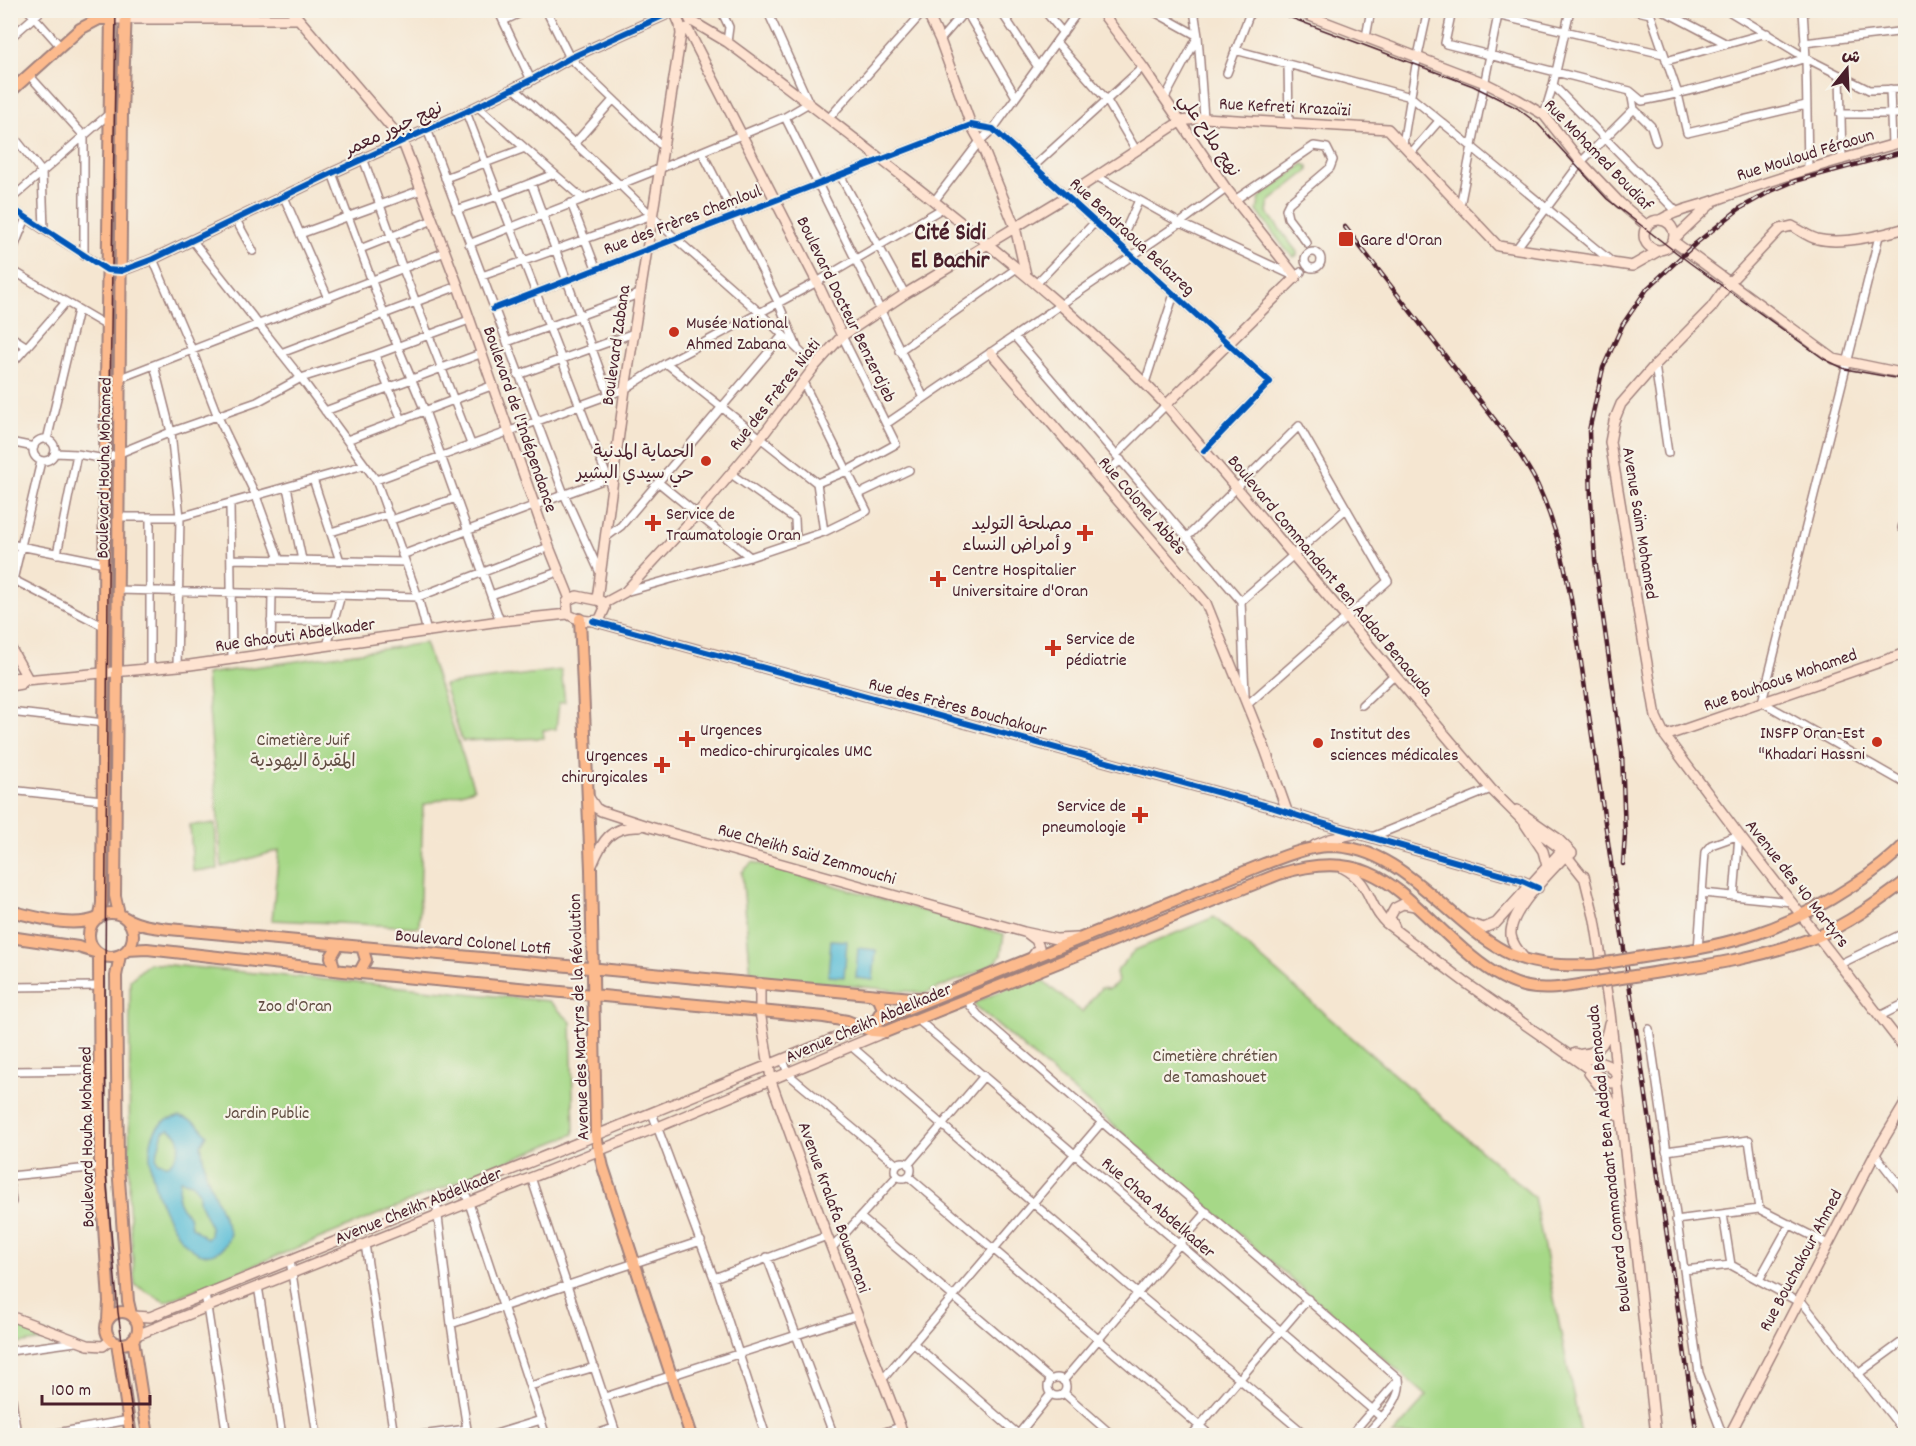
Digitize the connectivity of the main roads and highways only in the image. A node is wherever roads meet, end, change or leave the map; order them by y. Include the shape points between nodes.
1 (97, 10) edge
2 (291, 10) edge
3 (685, 10) edge
4 (925, 10) edge
5 (1100, 10) edge
6 (1294, 10) edge
7 (675, 11) edge
8 (126, 14) edge
9 (172, 14) edge
10 (111, 15) edge
11 (1110, 15) edge
12 (1319, 15) edge
13 (298, 19) junction
14 (701, 26) junction
15 (80, 29) junction
16 (684, 31) junction
17 (10, 92) edge
18 (1181, 121) junction
19 (402, 140) junction
20 (1905, 141) edge
21 (1714, 200) junction
22 (1660, 220) junction
23 (1015, 227) junction
24 (1905, 228) edge
25 (1646, 231) junction
26 (1673, 240) junction
27 (988, 244) junction
28 (1660, 250) junction
29 (1641, 262) junction
30 (121, 271) junction
31 (1026, 275) junction
32 (1729, 283) junction
33 (842, 336) junction
34 (990, 353) road end
35 (1905, 374) edge
36 (1166, 405) junction
37 (570, 599) junction
38 (600, 602) junction
39 (568, 614) junction
40 (580, 619) junction
41 (593, 621) junction
42 (10, 647) edge
43 (1905, 653) edge
44 (118, 670) junction
45 (104, 672) junction
46 (10, 678) edge
47 (27, 679) junction
48 (10, 686) edge
49 (1665, 736) junction
50 (1278, 790) junction
51 (588, 796) junction
52 (1271, 807) junction
53 (1512, 809) junction
54 (1287, 811) junction
55 (1314, 821) junction
56 (1524, 822) junction
57 (651, 828) junction
58 (1356, 833) junction
59 (1308, 849) junction
60 (1565, 851) junction
61 (1903, 851) edge
62 (1336, 864) junction
63 (1547, 866) junction
64 (591, 868) junction
65 (1905, 881) edge
66 (1536, 883) junction
67 (1415, 906) junction
68 (10, 911) edge
69 (121, 916) junction
70 (1802, 916) junction
71 (99, 917) junction
72 (1459, 919) junction
73 (1397, 930) junction
74 (1024, 932) junction
75 (1818, 936) junction
76 (1083, 937) junction
77 (10, 938) edge
78 (1072, 941) junction
79 (338, 945) junction
80 (362, 947) junction
81 (123, 952) junction
82 (99, 953) junction
83 (1079, 954) junction
84 (1030, 959) junction
85 (1525, 960) junction
86 (592, 969) junction
87 (335, 970) junction
88 (359, 972) junction
89 (760, 983) junction
90 (869, 993) junction
91 (593, 994) junction
92 (933, 998) junction
93 (760, 1012) junction
94 (1610, 1013) junction
95 (874, 1022) junction
96 (862, 1027) junction
97 (885, 1032) junction
98 (1563, 1050) junction
99 (1905, 1050) edge
100 (1575, 1053) junction
101 (768, 1065) junction
102 (1618, 1078) junction
103 (772, 1080) junction
104 (1905, 1102) edge
105 (1622, 1126) junction
106 (596, 1136) junction
107 (598, 1151) junction
108 (132, 1315) junction
109 (10, 1316) edge
110 (108, 1320) junction
111 (135, 1337) junction
112 (114, 1341) junction
113 (1652, 1401) junction
114 (902, 1431) edge
115 (131, 1436) edge
116 (148, 1436) edge
117 (691, 1436) edge
118 (1651, 1436) edge
119 (1656, 1436) edge
120 (1729, 1436) edge

1 - 15 main road
2 - 13 main road, Boulevard de l'Indépendance
3 - 14 main road, Boulevard Commandant Ben Addad Benaouda via 690,20
4 - 23 main road
5 - 11 main road, نهج ملاح علي
6 - 12 main road, Rue Mohamed Boudiaf
7 - 16 main road, Boulevard Docteur Benzerdjeb
7 - 19 main road, نهج جبور معمر
8 - 9 main road
8 - 10 main road
8 - 30 main road, Boulevard Houha Mohamed
9 - 13 main road
10 - 15 main road
10 - 45 main road, Boulevard Houha Mohamed
11 - 18 main road, نهج ملاح علي
12 - 25 main road, Rue Mohamed Boudiaf via 1485,83 1544,115 1581,162
13 - 19 main road, Boulevard de l'Indépendance
14 - 16 main road
14 - 27 main road, Boulevard Commandant Ben Addad Benaouda via 829,118
15 - 17 main road
16 - 33 main road, Boulevard Docteur Benzerdjeb
16 - 38 main road, Boulevard Zabana via 662,146 611,477
18 - 23 main road, Rue des Frères Niati
18 - 29 main road, Rue Kefreti Krazaïzi via 1204,118 1388,129 1498,246 1614,264 1632,266
18 - 36 main road, نهج ملاح علي via 1226,189 1299,274
19 - 30 main road, نهج جبور معمر
19 - 37 main road, Boulevard de l'Indépendance
20 - 21 main road, Rue Mouloud Féraoun
21 - 22 main road, Rue Mouloud Féraoun
21 - 26 main road, Rue Mouloud Féraoun
22 - 25 main road via 1651,223
22 - 26 main road via 1672,226
23 - 27 main road, Rue des Frères Niati
23 - 31 main road
24 - 32 main road, Avenue Saïm Mohamed via 1879,236 1819,240 1786,226
25 - 28 main road via 1649,246
25 - 29 main road
26 - 28 main road
26 - 32 main road
27 - 31 main road, Boulevard Commandant Ben Addad Benaouda
27 - 33 main road, Rue des Frères Niati
28 - 29 main road
30 - 44 main road, Boulevard Houha Mohamed
31 - 36 main road, Boulevard Commandant Ben Addad Benaouda
32 - 35 main road via 1834,359
32 - 49 main road, Avenue Saïm Mohamed via 1711,308 1621,404 1610,442 1656,717
33 - 38 main road, Rue des Frères Niati via 697,514 625,592
34 - 50 main road, Rue Colonel Abbès via 1206,603
36 - 53 main road, Boulevard Commandant Ben Addad Benaouda
37 - 38 main road via 577,596
37 - 39 main road
38 - 41 main road via 605,608 603,616
39 - 40 main road, Rue des Frères Bouchakour
39 - 44 main road, Rue Ghaouti Abdelkader via 177,666
40 - 41 main road, Rue des Frères Bouchakour
40 - 51 main road, Avenue des Martyrs de la Révolution
41 - 52 main road, Rue des Frères Bouchakour
42 - 47 main road
43 - 49 main road, Rue Bouhaous Mohamed
44 - 45 main road, Rue Ghaouti Abdelkader
44 - 69 main road, Boulevard Houha Mohamed via 115,896
45 - 47 main road, Rue Ghaouti Abdelkader
45 - 71 main road, Boulevard Houha Mohamed
46 - 47 main road, Rue Ghaouti Abdelkader
47 - 48 main road, Rue Ghaouti Abdelkader
49 - 70 main road, Avenue des 40 Martyrs
50 - 52 main road
50 - 54 main road, Rue Colonel Abbès
51 - 57 main road, Rue Cheikh Saïd Zemmouchi via 601,811
51 - 64 main road, Avenue des Martyrs de la Révolution
52 - 54 main road, Rue des Frères Bouchakour
53 - 56 main road, Boulevard Commandant Ben Addad Benaouda
53 - 60 main road, Boulevard Commandant Ben Addad Benaouda via 1524,814
54 - 55 main road, Rue des Frères Bouchakour
55 - 58 main road
55 - 59 main road via 1319,835
56 - 60 main road, Boulevard Commandant Ben Addad Benaouda
56 - 63 main road via 1543,851
57 - 64 main road via 620,828 605,840
57 - 74 main road, Rue Cheikh Saïd Zemmouchi
58 - 59 main road
58 - 66 main road
59 - 72 main road, Avenue Cheikh Abdelkader via 1338,846 1373,855 1397,869
59 - 76 main road, Avenue Cheikh Abdelkader
60 - 63 main road
60 - 66 main road
60 - 94 main road, Boulevard Commandant Ben Addad Benaouda via 1585,879
61 - 70 main road, Avenue Cheikh Abdelkader
62 - 67 main road, Avenue Cheikh Abdelkader via 1371,872
62 - 73 main road via 1359,878 1381,919
62 - 83 main road, Avenue Cheikh Abdelkader via 1279,873
63 - 66 main road
64 - 86 main road, Avenue des Martyrs de la Révolution
65 - 75 main road, Avenue Cheikh Abdelkader via 1851,919
66 - 72 main road via 1489,927
66 - 85 main road via 1511,932
67 - 73 main road via 1403,904 1395,908 1390,918
67 - 75 main road, Avenue Cheikh Abdelkader, bridge via 1476,960 1506,980 1535,988 1550,989 1727,962
68 - 71 main road via 69,922
69 - 71 main road via 110,913
69 - 79 main road, Boulevard Colonel Lotfi via 148,927
69 - 81 main road via 132,929 132,938
70 - 75 main road, Avenue des 40 Martyrs
70 - 85 main road, Avenue Cheikh Abdelkader, bridge via 1741,940 1698,950 1593,964
71 - 82 main road via 89,938
72 - 85 main road, Avenue Cheikh Abdelkader via 1503,951
73 - 98 main road
74 - 76 main road, Rue Cheikh Saïd Zemmouchi via 1056,939
74 - 84 main road via 1039,944 1039,951
75 - 99 main road, Avenue des 40 Martyrs
76 - 78 main road, Avenue Cheikh Abdelkader
77 - 82 main road
78 - 83 main road
78 - 84 main road, Avenue Cheikh Abdelkader
79 - 80 main road, Boulevard Colonel Lotfi
79 - 87 main road via 331,957
80 - 86 main road, Boulevard Colonel Lotfi
80 - 88 main road via 366,960
81 - 82 main road via 109,957
81 - 87 main road via 147,949
81 - 108 main road, Boulevard Houha Mohamed via 116,976 118,1166
82 - 110 main road, Boulevard Houha Mohamed via 100,1167
83 - 97 main road, Avenue Cheikh Abdelkader
84 - 92 main road, Avenue Cheikh Abdelkader
86 - 89 main road, Boulevard Colonel Lotfi
86 - 91 main road, Avenue des Martyrs de la Révolution
87 - 88 main road
88 - 91 main road
89 - 90 main road, Boulevard Colonel Lotfi
89 - 93 main road, Avenue Kralafa Bouamrani
90 - 92 main road, Boulevard Colonel Lotfi
90 - 95 main road via 882,1006 882,1013
91 - 93 main road
91 - 106 main road, Avenue des Martyrs de la Révolution
92 - 95 main road, Avenue Cheikh Abdelkader
93 - 96 main road via 833,1018
93 - 101 main road, Avenue Kralafa Bouamrani
94 - 100 main road via 1600,1048
94 - 102 main road, Boulevard Commandant Ben Addad Benaouda
95 - 96 main road, Avenue Cheikh Abdelkader
96 - 97 main road
96 - 101 main road, Avenue Cheikh Abdelkader
97 - 103 main road, Avenue Cheikh Abdelkader
98 - 100 main road
98 - 102 main road via 1606,1081 1614,1083
98 - 105 main road via 1603,1090
100 - 102 main road via 1607,1065
101 - 103 main road, Avenue Kralafa Bouamrani
101 - 106 main road, Avenue Cheikh Abdelkader
102 - 105 main road, Boulevard Commandant Ben Addad Benaouda
103 - 107 main road, Avenue Cheikh Abdelkader
103 - 114 main road, Avenue Kralafa Bouamrani
104 - 120 main road, Rue Bouchakour Ahmed
105 - 113 main road, Boulevard Commandant Ben Addad Benaouda
106 - 107 main road, Avenue des Martyrs de la Révolution
106 - 108 main road, Avenue Cheikh Abdelkader via 150,1317
107 - 111 main road, Avenue Cheikh Abdelkader
107 - 117 main road, Avenue des Martyrs de la Révolution
108 - 110 main road via 118,1312
108 - 111 main road via 138,1325
109 - 112 main road via 79,1342 101,1346
110 - 112 main road via 106,1329
111 - 112 main road via 126,1343
111 - 116 main road
112 - 115 main road
113 - 118 main road
113 - 119 main road, Boulevard Commandant Ben Addad Benaouda

